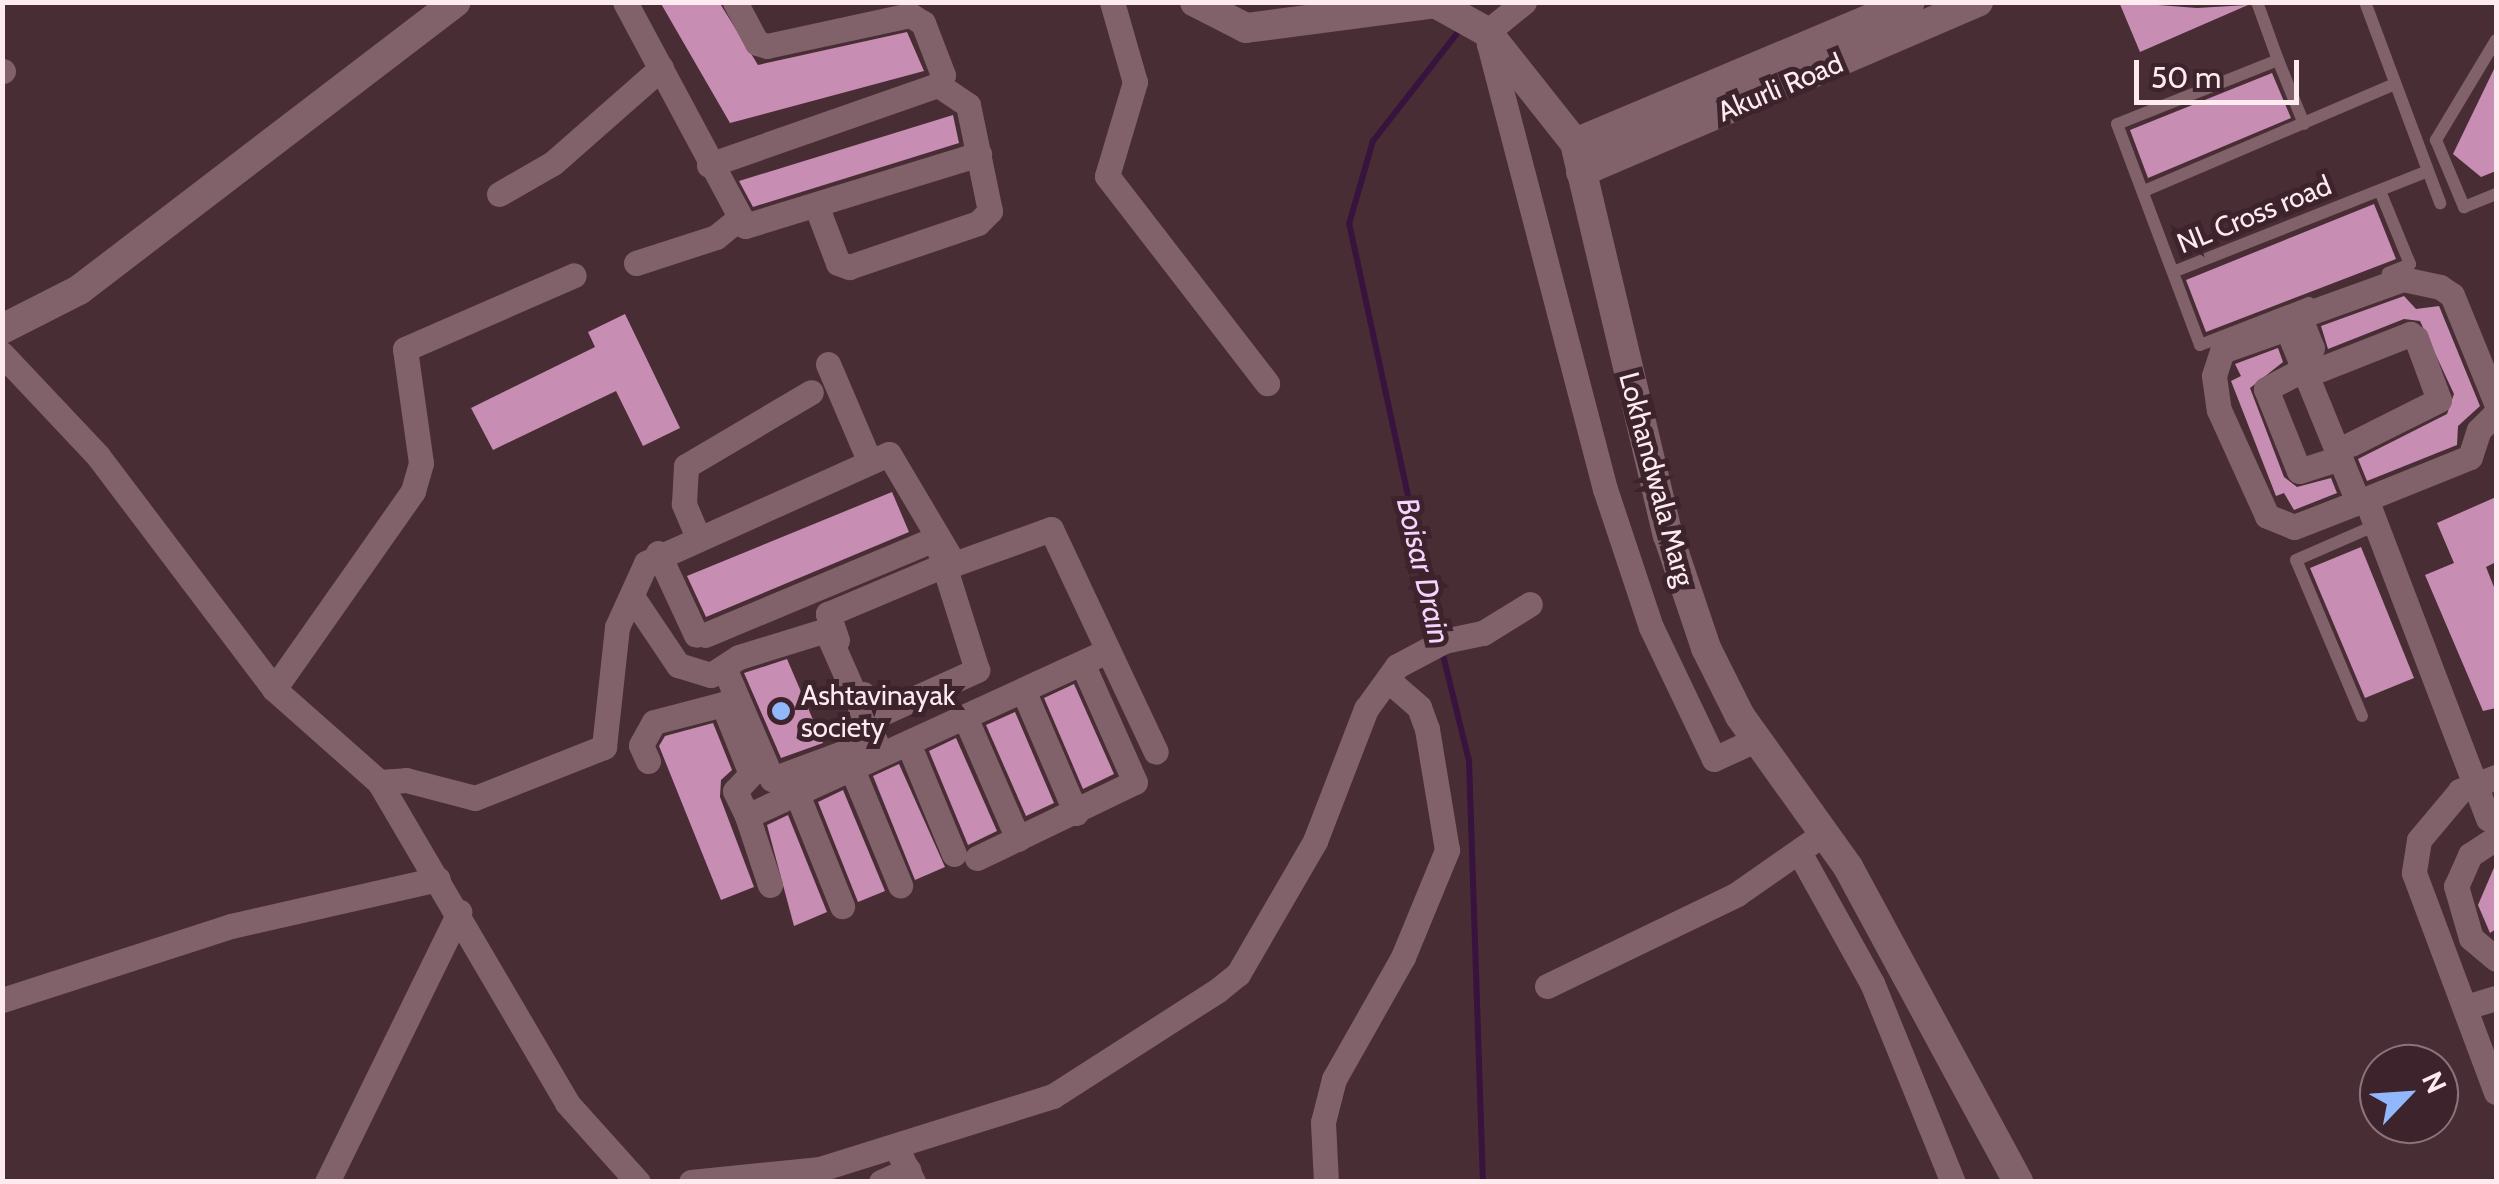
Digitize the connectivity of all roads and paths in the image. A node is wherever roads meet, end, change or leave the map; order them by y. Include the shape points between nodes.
1 (456, 2) edge
2 (625, 2) edge
3 (734, 2) edge
4 (1112, 2) edge
5 (1195, 2) edge
6 (1524, 2) edge
7 (1910, 2) edge
8 (1978, 2) edge
9 (2257, 2) edge
10 (2364, 2) edge
11 (1484, 30) junction
12 (2496, 40) edge
13 (2278, 60) junction
14 (662, 68) junction
15 (2395, 84) junction
16 (938, 85) junction
17 (2304, 124) junction
18 (979, 154) junction
19 (1578, 157) junction
20 (710, 165) junction
21 (2428, 171) junction
22 (2144, 191) junction
23 (2380, 191) junction
24 (499, 194) dead end
25 (2496, 194) edge
26 (2440, 203) dead end
27 (816, 205) junction
28 (736, 220) junction
29 (636, 263) dead end
30 (2173, 272) junction
31 (574, 275) dead end
32 (2, 329) edge
33 (2, 354) edge
34 (828, 364) dead end
35 (2312, 369) junction
36 (1267, 383) dead end
37 (811, 392) dead end
38 (2496, 402) edge
39 (2496, 413) edge
40 (2345, 451) junction
41 (869, 460) junction
42 (2365, 500) junction
43 (2376, 526) junction
44 (698, 535) junction
45 (658, 552) junction
46 (940, 552) junction
47 (633, 598) junction
48 (1530, 604) dead end
49 (1108, 651) junction
50 (1082, 663) junction
51 (714, 672) junction
52 (1393, 674) junction
53 (274, 689) junction
54 (1023, 690) junction
55 (716, 701) junction
56 (965, 716) junction
57 (2362, 716) dead end
58 (1755, 740) junction
59 (908, 743) junction
60 (1156, 752) dead end
61 (648, 760) dead end
62 (852, 768) junction
63 (2485, 781) edge
64 (379, 782) junction
65 (796, 794) junction
66 (1076, 813) junction
67 (747, 816) junction
68 (2492, 828) edge
69 (1018, 839) junction
70 (1810, 843) junction
71 (438, 879) junction
72 (770, 885) dead end
73 (900, 885) dead end
74 (842, 906) dead end
75 (459, 912) junction
76 (2496, 960) edge
77 (1547, 986) dead end
78 (2496, 998) edge
79 (2, 1000) edge
80 (2466, 1007) junction
81 (2496, 1092) edge
82 (906, 1167) edge
83 (847, 1173) edge
84 (327, 1182) edge
85 (638, 1182) edge
86 (690, 1182) edge
87 (881, 1182) edge
88 (1326, 1182) edge
89 (1954, 1182) edge
90 (2018, 1182) edge

1 - 32 street via 79,290
2 - 14 street
3 - 16 street via 757,43 767,46 910,14 923,23 943,75
4 - 36 street via 1135,82 1106,176
5 - 11 street, Lokhandwala Marg via 1246,28 1411,3 1455,12
6 - 11 street
7 - 19 street, Akurli Road
8 - 19 street, Akurli Road
9 - 13 lane
10 - 15 lane
11 - 19 street, Lokhandwala Marg
11 - 58 street via 1605,489 1651,627 1714,759 1721,762
12 - 25 lane via 2436,140 2464,207
13 - 17 lane
13 - 22 lane, NL Cross road via 2116,124
14 - 20 street
14 - 24 street via 553,163
15 - 17 lane
15 - 21 lane
16 - 18 street via 968,106
16 - 20 street
17 - 22 lane
18 - 27 street
18 - 27 street via 990,211 978,223 849,267 838,263
19 - 58 street, Lokhandwala Marg via 1680,575 1706,648
20 - 28 street
21 - 23 lane, NL Cross road
21 - 26 lane
22 - 30 lane, NL Cross road
23 - 30 lane, NL Cross road
23 - 30 lane via 2410,264 2200,345
27 - 28 street via 753,224
28 - 29 street via 716,237
31 - 53 street via 406,349 421,463 413,491
33 - 53 street via 98,456
34 - 41 street
35 - 38 street via 2301,320 2306,314 2403,280 2452,295
35 - 40 street
35 - 40 street via 2268,383 2272,406 2299,471
35 - 40 street via 2410,334 2416,338 2439,400
35 - 42 street via 2280,326 2222,351 2214,376 2219,410 2277,523 2294,527
37 - 44 street via 686,466 684,504
39 - 42 street via 2479,430 2470,457
40 - 42 street
41 - 44 street
41 - 46 street via 888,454 901,464
42 - 43 street
43 - 57 lane via 2296,560
43 - 63 street
44 - 45 street
45 - 46 street via 701,635
45 - 47 street
46 - 46 street via 977,670 872,712 828,614
46 - 49 street via 965,565 1051,529
47 - 51 street via 678,665
47 - 64 street via 617,627 604,747 475,798 406,780
48 - 52 street via 1483,633 1444,642
49 - 50 street
49 - 60 street
50 - 54 street
50 - 66 street via 1135,782
51 - 51 street via 739,657 826,630 875,741 772,780
51 - 55 street
52 - 82 street via 1366,710 1315,841 1238,974 1053,1096
52 - 88 street via 1423,718 1447,850 1403,956 1334,1079 1323,1122
53 - 64 street
54 - 56 street
54 - 66 street
55 - 61 street via 654,722 641,745
55 - 67 street via 751,774 734,791
56 - 59 street
56 - 69 street
58 - 70 street, Lokhandwala Marg
59 - 62 street
59 - 69 street via 966,856
62 - 65 street
62 - 73 street
63 - 68 street
63 - 80 street via 2420,840 2414,873
64 - 71 street
65 - 67 street
65 - 74 street
66 - 69 street
67 - 72 street
68 - 76 street via 2456,886 2471,938
70 - 77 street via 1737,894
70 - 89 street
70 - 90 street, Lokhandwala Marg via 1848,867 1952,1047
71 - 75 street
71 - 79 street via 232,926
75 - 84 street
75 - 85 street via 567,1102
78 - 80 street
80 - 81 street
82 - 83 street
82 - 87 street
83 - 86 street

